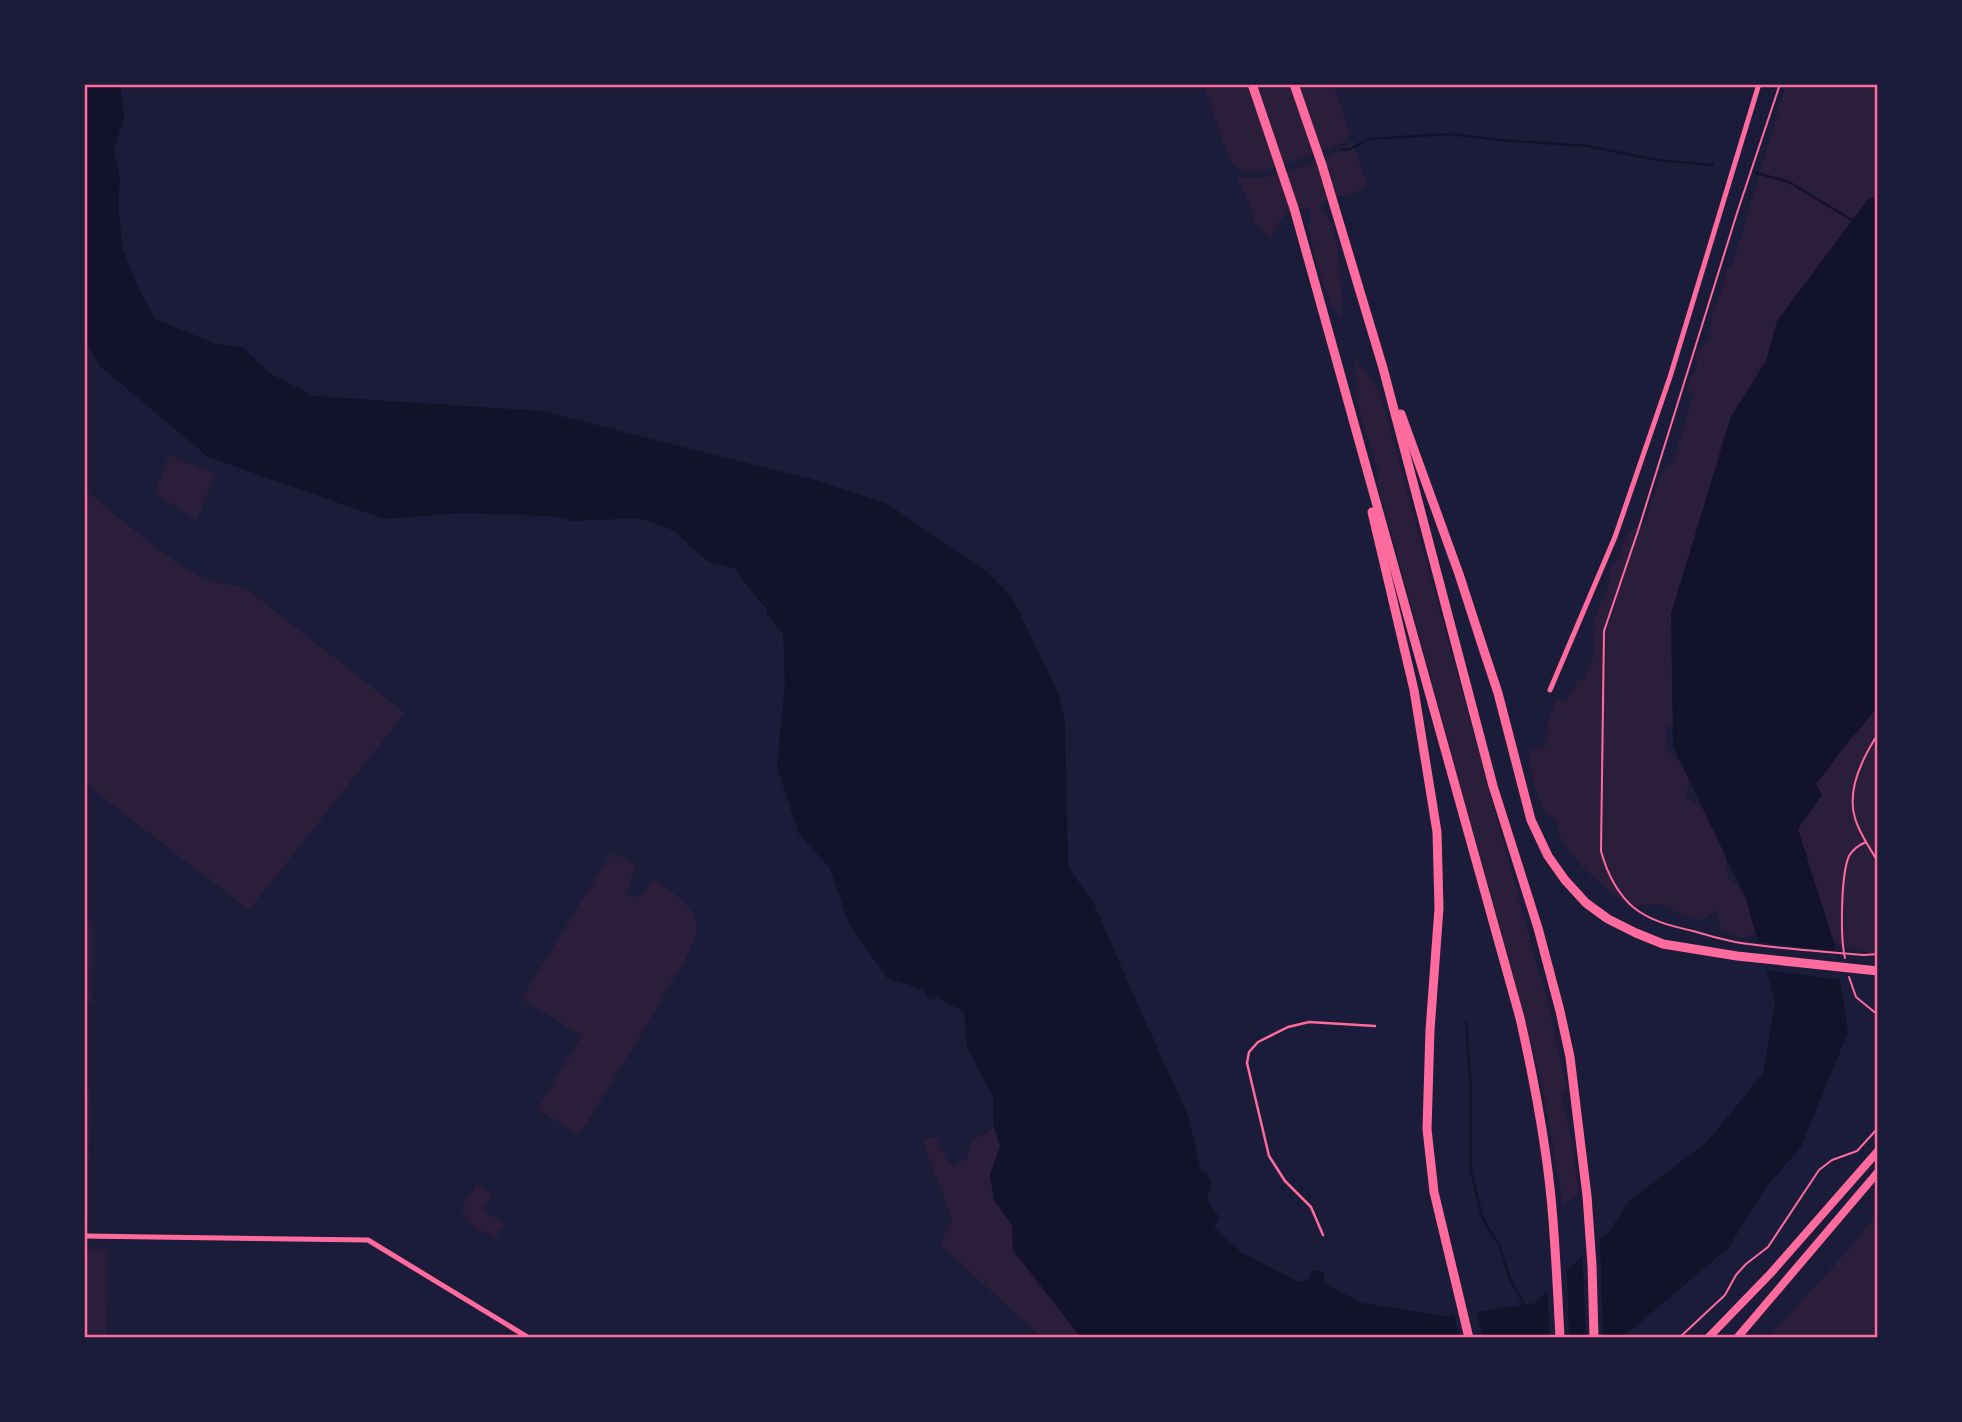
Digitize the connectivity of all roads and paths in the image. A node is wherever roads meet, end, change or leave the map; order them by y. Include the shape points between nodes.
1 (1252, 84) edge
2 (1294, 84) edge
3 (1759, 84) edge
4 (1780, 84) edge
5 (1383, 368) junction
6 (1343, 389) junction
7 (1550, 690) dead end
8 (1878, 734) edge
9 (1866, 842) junction
10 (1878, 862) edge
11 (1878, 954) edge
12 (1845, 960) dead end
13 (1852, 969) junction
14 (1878, 971) edge
15 (1878, 1015) edge
16 (1375, 1026) dead end
17 (1878, 1128) edge
18 (1878, 1151) edge
19 (1878, 1172) edge
20 (1323, 1235) dead end
21 (84, 1236) edge
22 (529, 1338) edge
23 (1469, 1338) edge
24 (1560, 1338) edge
25 (1594, 1338) edge
26 (1679, 1338) edge
27 (1708, 1338) edge
28 (1737, 1338) edge

1 - 6 highway via 1295,210
2 - 5 highway
3 - 7 street via 1670,377 1615,537
4 - 11 path via 1604,631 1601,851 1622,895 1633,907 1662,923 1734,942
5 - 13 highway via 1459,574 1531,820 1565,880 1608,919 1663,944
5 - 25 highway via 1493,786 1560,1011 1587,1196
6 - 23 highway via 1414,690 1437,832 1439,908 1427,1129 1434,1192
6 - 24 highway via 1520,1018 1544,1145
8 - 9 path via 1864,758 1852,800
9 - 10 path
9 - 12 path via 1850,855 1846,867 1841,934
13 - 14 highway
13 - 15 path via 1856,997
16 - 20 lane via 1309,1022 1288,1027 1258,1042 1249,1052 1247,1062 1269,1156 1285,1181 1311,1207
17 - 26 path via 1857,1151 1819,1170 1768,1247 1746,1264 1725,1295
18 - 27 main road
19 - 28 main road
21 - 22 street via 368,1240

